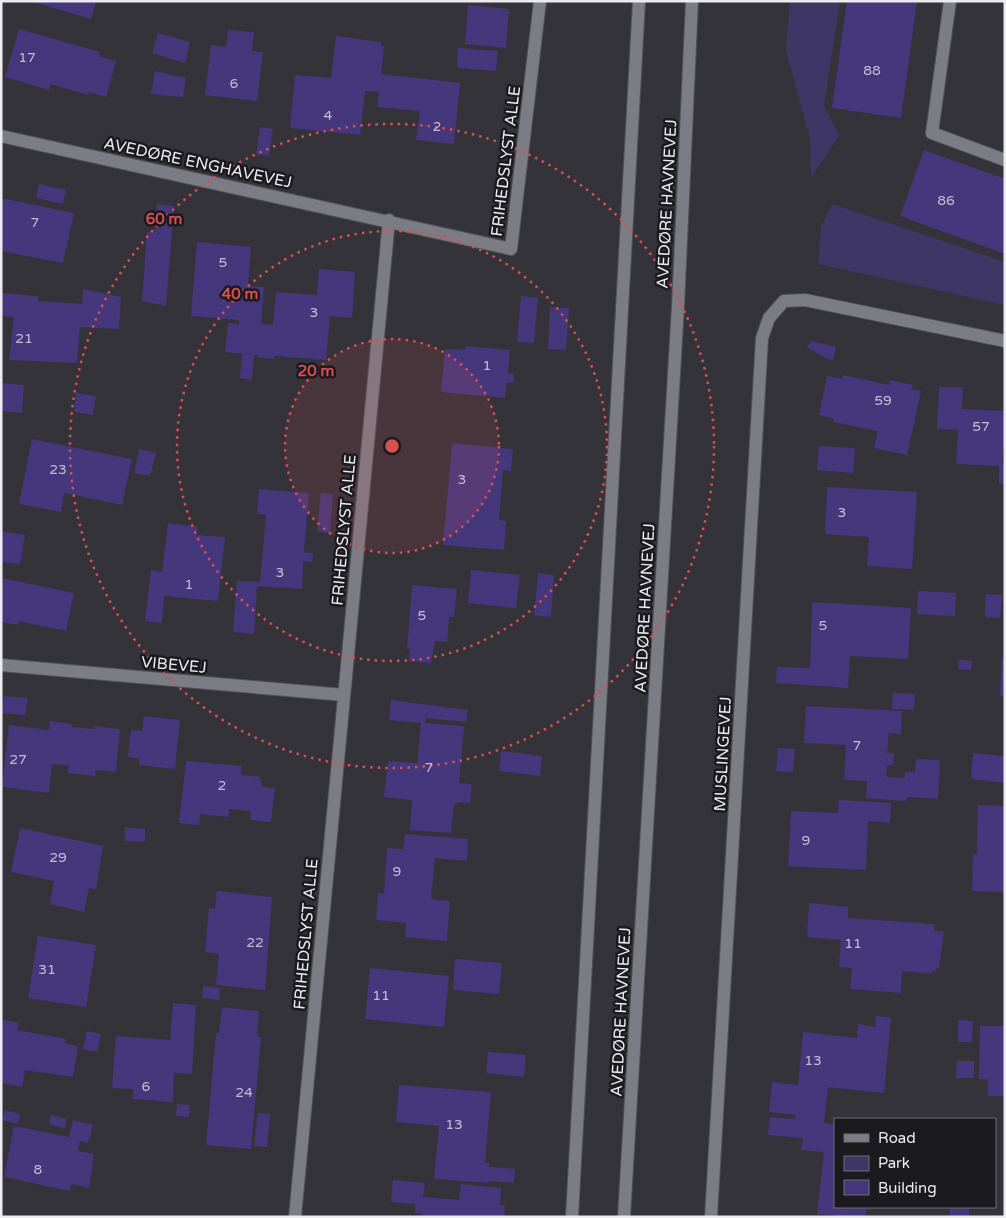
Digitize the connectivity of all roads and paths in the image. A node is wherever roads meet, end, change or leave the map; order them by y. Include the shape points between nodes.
1 (540, 1) edge
2 (639, 1) edge
3 (692, 1) edge
4 (950, 1) edge
5 (1, 136) edge
6 (1005, 160) edge
7 (389, 220) junction
8 (1005, 341) edge
9 (1, 664) edge
10 (344, 695) junction
11 (295, 1217) edge
12 (572, 1217) edge
13 (624, 1217) edge
14 (711, 1217) edge

1 - 7 street, FRIHEDSLYST ALLE via 511,249
2 - 12 street
3 - 13 street, AVEDØRE HAVNEVEJ via 677,316
4 - 6 street via 932,133
5 - 7 street, AVEDØRE ENGHAVEVEJ
7 - 10 street, FRIHEDSLYST ALLE
8 - 14 street, MUSLINGEVEJ via 805,300 784,301 769,318 762,338
9 - 10 street, VIBEVEJ
10 - 11 street, FRIHEDSLYST ALLE

